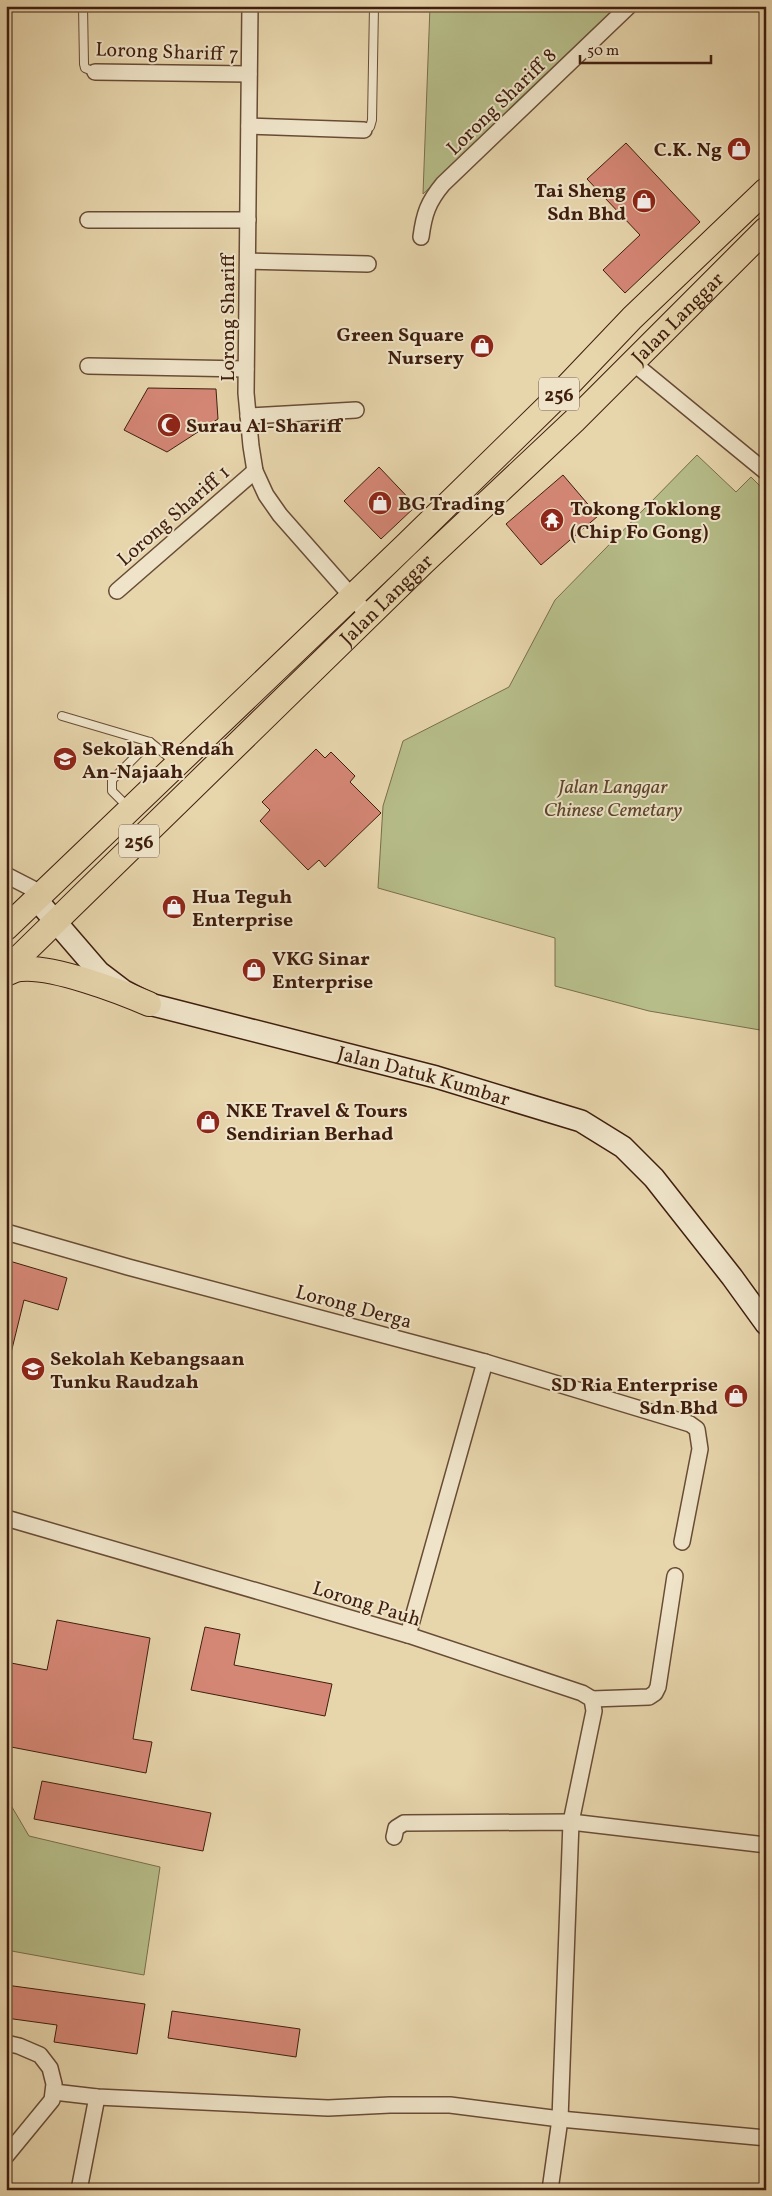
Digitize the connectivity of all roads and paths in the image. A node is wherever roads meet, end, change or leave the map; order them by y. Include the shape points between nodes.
1 (83, 6) edge
2 (250, 6) edge
3 (374, 6) edge
4 (629, 6) edge
5 (95, 72) joint
6 (249, 74) junction
7 (249, 126) junction
8 (364, 130) joint
9 (766, 190) edge
10 (88, 220) dead end
11 (248, 220) junction
12 (766, 229) edge
13 (421, 237) dead end
14 (248, 261) junction
15 (368, 264) dead end
16 (632, 362) junction
17 (88, 366) dead end
18 (246, 369) junction
19 (356, 410) dead end
20 (248, 416) junction
21 (255, 471) junction
22 (766, 472) edge
23 (117, 590) dead end
24 (352, 596) junction
25 (369, 616) junction
26 (62, 716) dead end
27 (150, 742) junction
28 (176, 764) junction
29 (129, 809) junction
30 (6, 875) edge
31 (39, 896) junction
32 (55, 922) junction
33 (6, 928) edge
34 (6, 970) edge
35 (6, 974) edge
36 (149, 1004) junction
37 (6, 1232) edge
38 (766, 1324) edge
39 (485, 1362) junction
40 (6, 1518) edge
41 (682, 1542) dead end
42 (675, 1576) dead end
43 (408, 1635) junction
44 (592, 1699) junction
45 (571, 1822) junction
46 (394, 1837) dead end
47 (766, 1845) edge
48 (6, 2043) edge
49 (54, 2092) junction
50 (97, 2097) junction
51 (560, 2119) junction
52 (766, 2138) edge
53 (6, 2156) edge
54 (79, 2190) edge
55 (550, 2190) edge

1 - 5 lane, Lorong Shariff 7 via 84,64 85,68
2 - 6 street, Lorong Shariff
3 - 8 lane via 372,120 370,127
4 - 13 street, Lorong Shariff 8 via 443,184 430,200
5 - 6 street, Lorong Shariff 7
6 - 7 street, Lorong Shariff
7 - 8 street
7 - 11 street, Lorong Shariff
9 - 24 main road, Jalan Langgar / 256
10 - 11 street
11 - 14 street, Lorong Shariff
12 - 16 main road, Jalan Langgar / 256
14 - 15 street
14 - 18 street, Lorong Shariff
16 - 22 street
16 - 25 main road, Jalan Langgar / 256
17 - 18 street
18 - 20 street, Lorong Shariff
19 - 20 street
20 - 21 street, Lorong Shariff
21 - 23 street, Lorong Shariff 1
21 - 24 street, Lorong Shariff via 280,515
24 - 25 street, Lorong Shariff
24 - 28 main road, Jalan Langgar / 256
25 - 32 main road, Jalan Langgar / 256
26 - 27 lane
27 - 28 lane
27 - 29 lane via 110,784 112,792
28 - 29 main road, Jalan Langgar / 256
29 - 31 main road, Jalan Langgar / 256
30 - 31 street
31 - 32 main road, Jalan Datuk Kumbar
31 - 33 main road, Jalan Langgar / 256
32 - 34 main road, Jalan Langgar / 256
32 - 36 main road, Jalan Datuk Kumbar via 99,972 124,991
35 - 36 main road via 18,969 45,971 116,990
36 - 38 main road, Jalan Datuk Kumbar via 436,1077 581,1120 623,1147 654,1178
37 - 39 street, Lorong Derga
39 - 41 street, Lorong Derga via 690,1424 697,1429 700,1449
39 - 43 street
40 - 43 street, Lorong Pauh
42 - 44 street via 655,1693 649,1697
43 - 44 street, Lorong Pauh
44 - 45 street via 594,1711
45 - 46 street via 404,1823 396,1828
45 - 47 street
45 - 51 street
48 - 49 street via 40,2055 50,2068
49 - 50 street
49 - 53 street via 52,2100
50 - 51 street via 328,2108 450,2106
50 - 54 street
51 - 52 street
51 - 55 street

